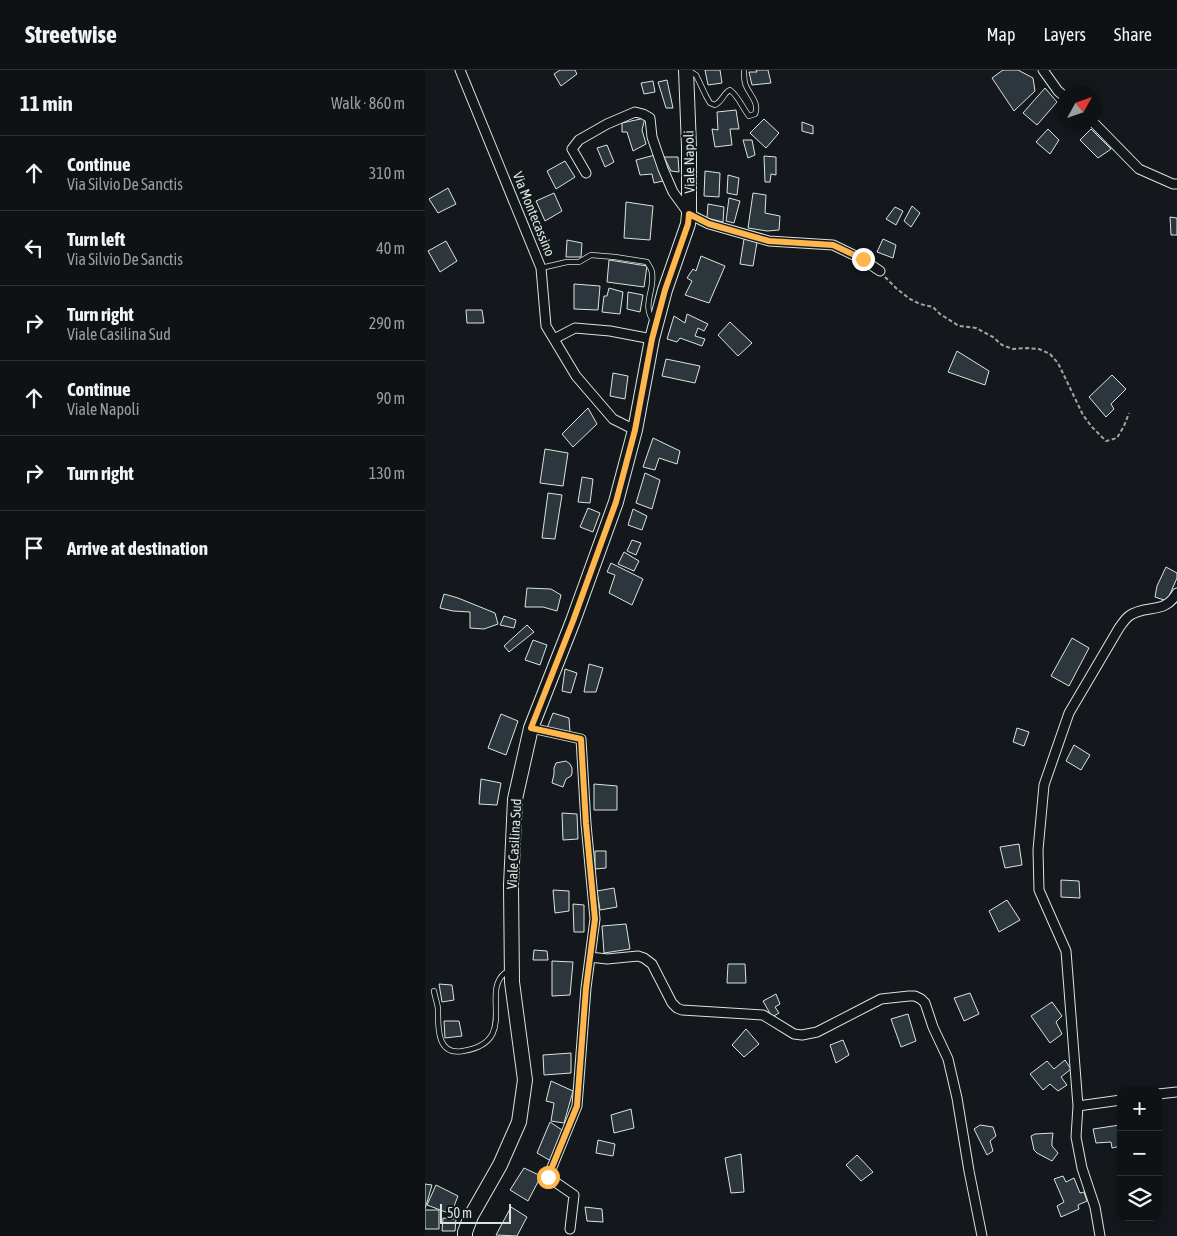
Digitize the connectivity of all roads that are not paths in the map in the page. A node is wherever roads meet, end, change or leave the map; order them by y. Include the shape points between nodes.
1 (460, 70) edge
2 (687, 70) edge
3 (743, 70) edge
4 (1043, 70) edge
5 (1057, 91) edge
6 (1101, 130) edge
7 (586, 173) dead end
8 (1177, 184) edge
9 (689, 214) junction
10 (541, 268) junction
11 (880, 271) road end
12 (656, 325) junction
13 (554, 339) junction
14 (652, 339) junction
15 (635, 430) junction
16 (1177, 593) edge
17 (531, 728) junction
18 (590, 957) junction
19 (512, 974) junction
20 (434, 991) dead end
21 (1177, 1092) edge
22 (1162, 1094) edge
23 (1117, 1101) edge
24 (1078, 1106) junction
25 (570, 1229) dead end
26 (465, 1236) edge
27 (982, 1236) edge
28 (1100, 1236) edge

1 - 10 street, Via Montecassino
2 - 3 lane via 696,75 710,102 715,105 721,102 730,90 749,116 757,109 745,84
2 - 9 main road, Viale Napoli
4 - 5 street
6 - 8 street via 1139,169
7 - 9 street via 572,149 579,140 635,112 643,114 650,118 656,151 673,192
9 - 11 street via 709,224 769,241 833,245
9 - 12 main road, Viale Napoli
10 - 12 lane via 579,262 591,255 647,262 653,277 649,316
10 - 13 street, Via Montecassino via 546,326
12 - 14 main road, Viale Napoli
13 - 14 street via 575,328
13 - 15 street, Via Montecassino via 576,376 613,419
14 - 15 main road, Viale Casilina Sud
15 - 17 main road, Viale Casilina Sud via 616,502
16 - 24 street via 1162,607 1128,616 1119,628 1069,713 1044,785 1038,850 1039,890 1066,951
17 - 18 street via 581,739 595,919
17 - 19 main road, Viale Casilina Sud via 515,800 511,885
18 - 25 street via 577,1106 548,1177 574,1194
18 - 27 street via 644,958 651,964 677,1008 763,1015 794,1034 817,1032 881,999 915,996 921,999 948,1059
19 - 20 lane via 500,976 495,1029 485,1043 474,1049 453,1052 441,1042
19 - 26 main road, Viale Casilina Sud via 525,1080 519,1122 500,1165 471,1216
21 - 22 street
23 - 24 street
24 - 28 street via 1076,1137

